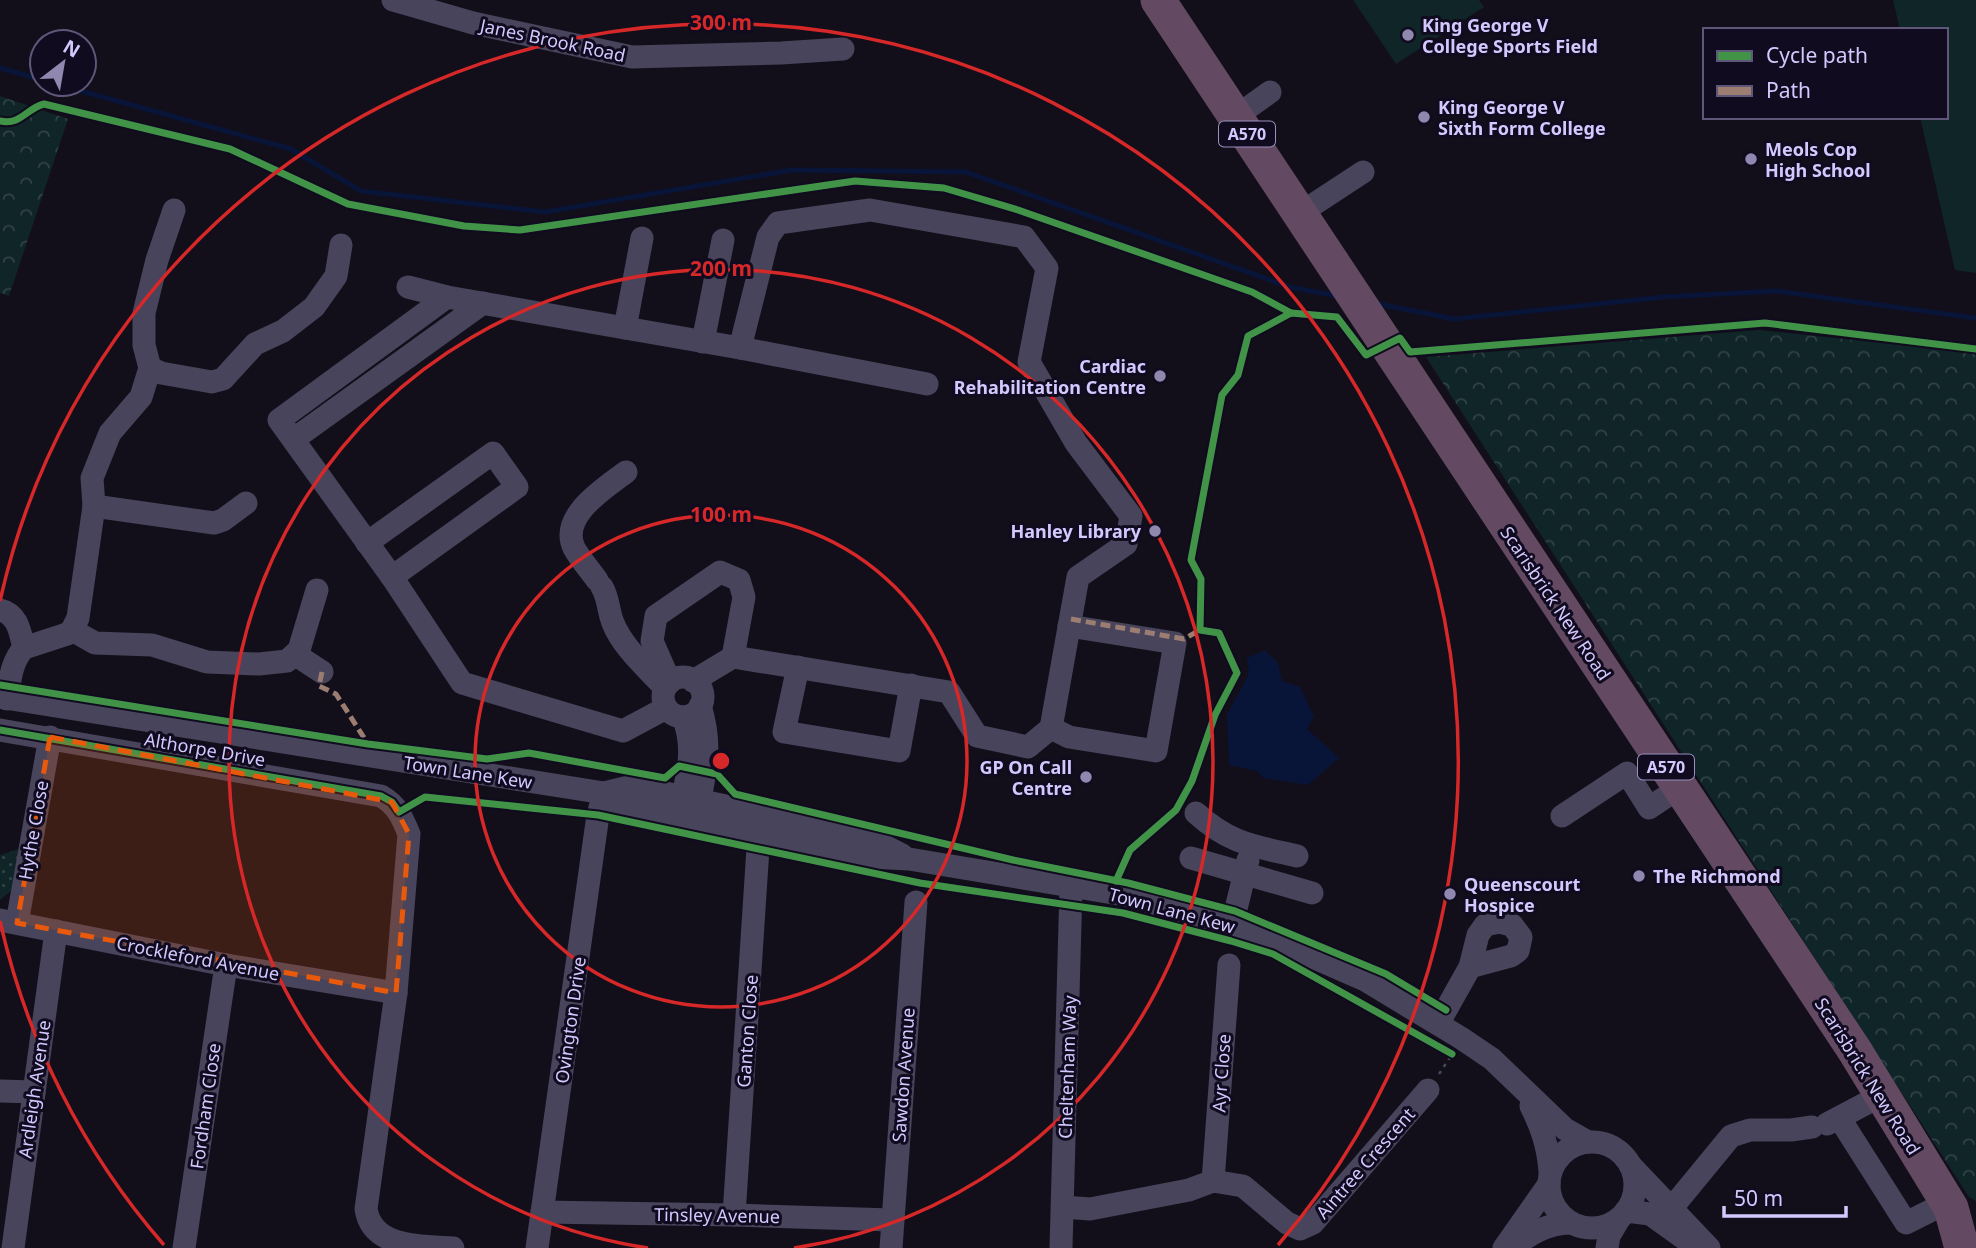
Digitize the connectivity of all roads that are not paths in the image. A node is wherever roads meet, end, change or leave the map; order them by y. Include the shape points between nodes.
1 (393, 0) edge
2 (1158, 0) edge
3 (843, 49) dead end
4 (1270, 92) dead end
5 (1235, 117) junction
6 (1363, 172) dead end
7 (174, 210) dead end
8 (1299, 214) junction
9 (642, 239) dead end
10 (723, 240) dead end
11 (341, 245) dead end
12 (408, 288) dead end
13 (447, 297) junction
14 (482, 303) junction
15 (625, 328) junction
16 (703, 342) junction
17 (740, 348) junction
18 (150, 368) junction
19 (927, 384) dead end
20 (301, 434) dead end
21 (626, 472) dead end
22 (246, 503) dead end
23 (94, 506) junction
24 (367, 542) junction
25 (392, 577) junction
26 (317, 590) dead end
27 (0, 610) edge
28 (1069, 626) junction
29 (72, 630) junction
30 (24, 648) junction
31 (296, 655) junction
32 (733, 657) junction
33 (797, 667) junction
34 (322, 672) dead end
35 (911, 685) junction
36 (3, 698) edge
37 (677, 700) junction
38 (1051, 728) junction
39 (0, 730) edge
40 (50, 737) junction
41 (1679, 788) junction
42 (604, 793) junction
43 (689, 809) junction
44 (1196, 813) dead end
45 (1562, 816) dead end
46 (1252, 846) junction
47 (758, 848) dead end
48 (1297, 856) dead end
49 (1191, 858) dead end
50 (1245, 874) junction
51 (1071, 887) junction
52 (1312, 893) dead end
53 (916, 902) dead end
54 (8, 921) edge
55 (1232, 925) junction
56 (56, 931) junction
57 (226, 965) junction
58 (1229, 965) dead end
59 (1470, 967) dead end
60 (396, 993) junction
61 (1438, 1024) junction
62 (1520, 1085) junction
63 (1428, 1090) road end
64 (0, 1091) edge
65 (34, 1092) junction
66 (1880, 1096) junction
67 (1825, 1124) junction
68 (1588, 1142) junction
69 (1630, 1165) junction
70 (1550, 1178) junction
71 (1213, 1181) junction
72 (1063, 1207) junction
73 (1671, 1209) junction
74 (542, 1212) junction
75 (1958, 1212) edge
76 (734, 1214) junction
77 (1623, 1215) junction
78 (892, 1220) junction
79 (1573, 1224) junction
80 (13, 1248) edge
81 (184, 1248) edge
82 (453, 1248) edge
83 (537, 1248) edge
84 (891, 1248) edge
85 (1061, 1248) edge
86 (1504, 1248) edge
87 (1512, 1248) edge
88 (1596, 1248) edge
89 (1607, 1248) edge
90 (1707, 1248) edge
91 (1962, 1248) edge

1 - 3 street, Janes Brook Road via 473,23 632,57
2 - 5 highway, Scarisbrick New Road / A570
4 - 5 street
5 - 8 highway, Scarisbrick New Road / A570
6 - 8 street
7 - 18 street via 144,313
8 - 41 highway, Scarisbrick New Road / A570
9 - 15 street
10 - 16 street
11 - 18 street via 336,276 289,341 255,345 223,379 212,382
12 - 13 street
13 - 14 street
13 - 24 street via 279,420
14 - 15 street
14 - 20 street
15 - 16 street
16 - 17 street
17 - 19 street
17 - 28 street via 768,237 778,223 870,210 1024,237 1047,268 1029,362 1076,443 1131,516 1126,544 1078,577
18 - 23 street via 141,397 110,433 92,478
21 - 37 street via 588,501 571,538 609,603 614,627
22 - 23 street via 214,523
23 - 29 street via 78,618
24 - 25 street
24 - 25 street via 494,453 517,487
25 - 37 street via 462,683 623,731
26 - 31 street
27 - 30 street via 14,618
28 - 38 street
28 - 38 street via 1175,643 1156,751 1069,737
29 - 30 street
29 - 31 street via 95,643 152,645 207,662 278,662
30 - 36 street via 13,661
31 - 34 street
32 - 33 street
32 - 37 street via 694,681 681,678
32 - 37 street via 744,597 739,580 720,572 656,616 652,641
33 - 35 street
33 - 35 street via 784,732 899,751
35 - 38 street via 949,692 976,736 1028,747
36 - 42 street, Town Lane Kew
37 - 43 street via 691,736
39 - 40 street, Althorpe Drive
40 - 54 street, Hythe Close
40 - 60 street, Althorpe Drive via 381,796 392,802 409,834
41 - 45 street via 1649,808 1627,774
41 - 66 highway, Scarisbrick New Road / A570
42 - 43 street, Town Lane Kew via 633,786
42 - 74 street, Ovington Drive
43 - 51 street, Town Lane Kew via 869,857 909,859
44 - 46 street via 1213,829
46 - 48 street
46 - 50 street
47 - 76 street, Ganton Close
49 - 50 street
50 - 52 street
50 - 55 street
51 - 55 street, Town Lane Kew via 1125,895
51 - 72 street, Cheltenham Way
53 - 78 street, Sawdon Avenue
54 - 56 street, Crockleford Avenue
55 - 61 street, Town Lane Kew via 1365,980
56 - 57 street, Crockleford Avenue
56 - 65 street, Ardleigh Avenue
57 - 60 street, Crockleford Avenue
57 - 81 street, Fordham Close
58 - 71 street, Ayr Close
59 - 61 street
60 - 82 street, Althorpe Drive via 367,1221 389,1242
61 - 62 street, Town Lane Kew via 1492,1059
62 - 68 street, Town Lane Kew via 1565,1129
62 - 70 street, Town Lane Kew via 1543,1129
63 - 71 street, Aintree Crescent via 1313,1223 1300,1228 1287,1223 1243,1186
64 - 65 street
65 - 80 street, Ardleigh Avenue
66 - 67 street
66 - 75 highway, Scarisbrick New Road / A570
67 - 73 street via 1750,1130 1731,1136
67 - 75 street via 1906,1223
68 - 69 street via 1606,1144
68 - 70 street via 1557,1158
69 - 73 street
69 - 77 street via 1635,1190
70 - 79 street via 1552,1203
70 - 86 street
71 - 72 street via 1090,1209
72 - 85 street, Cheltenham Way
73 - 90 street
74 - 76 street, Tinsley Avenue
74 - 83 street, Ovington Drive
75 - 91 highway, Scarisbrick New Road / A570
76 - 78 street, Tinsley Avenue
77 - 79 street via 1597,1228
77 - 89 street
77 - 90 street via 1650,1214 1685,1239
78 - 84 street, Sawdon Avenue
79 - 87 street via 1548,1225
79 - 88 street

